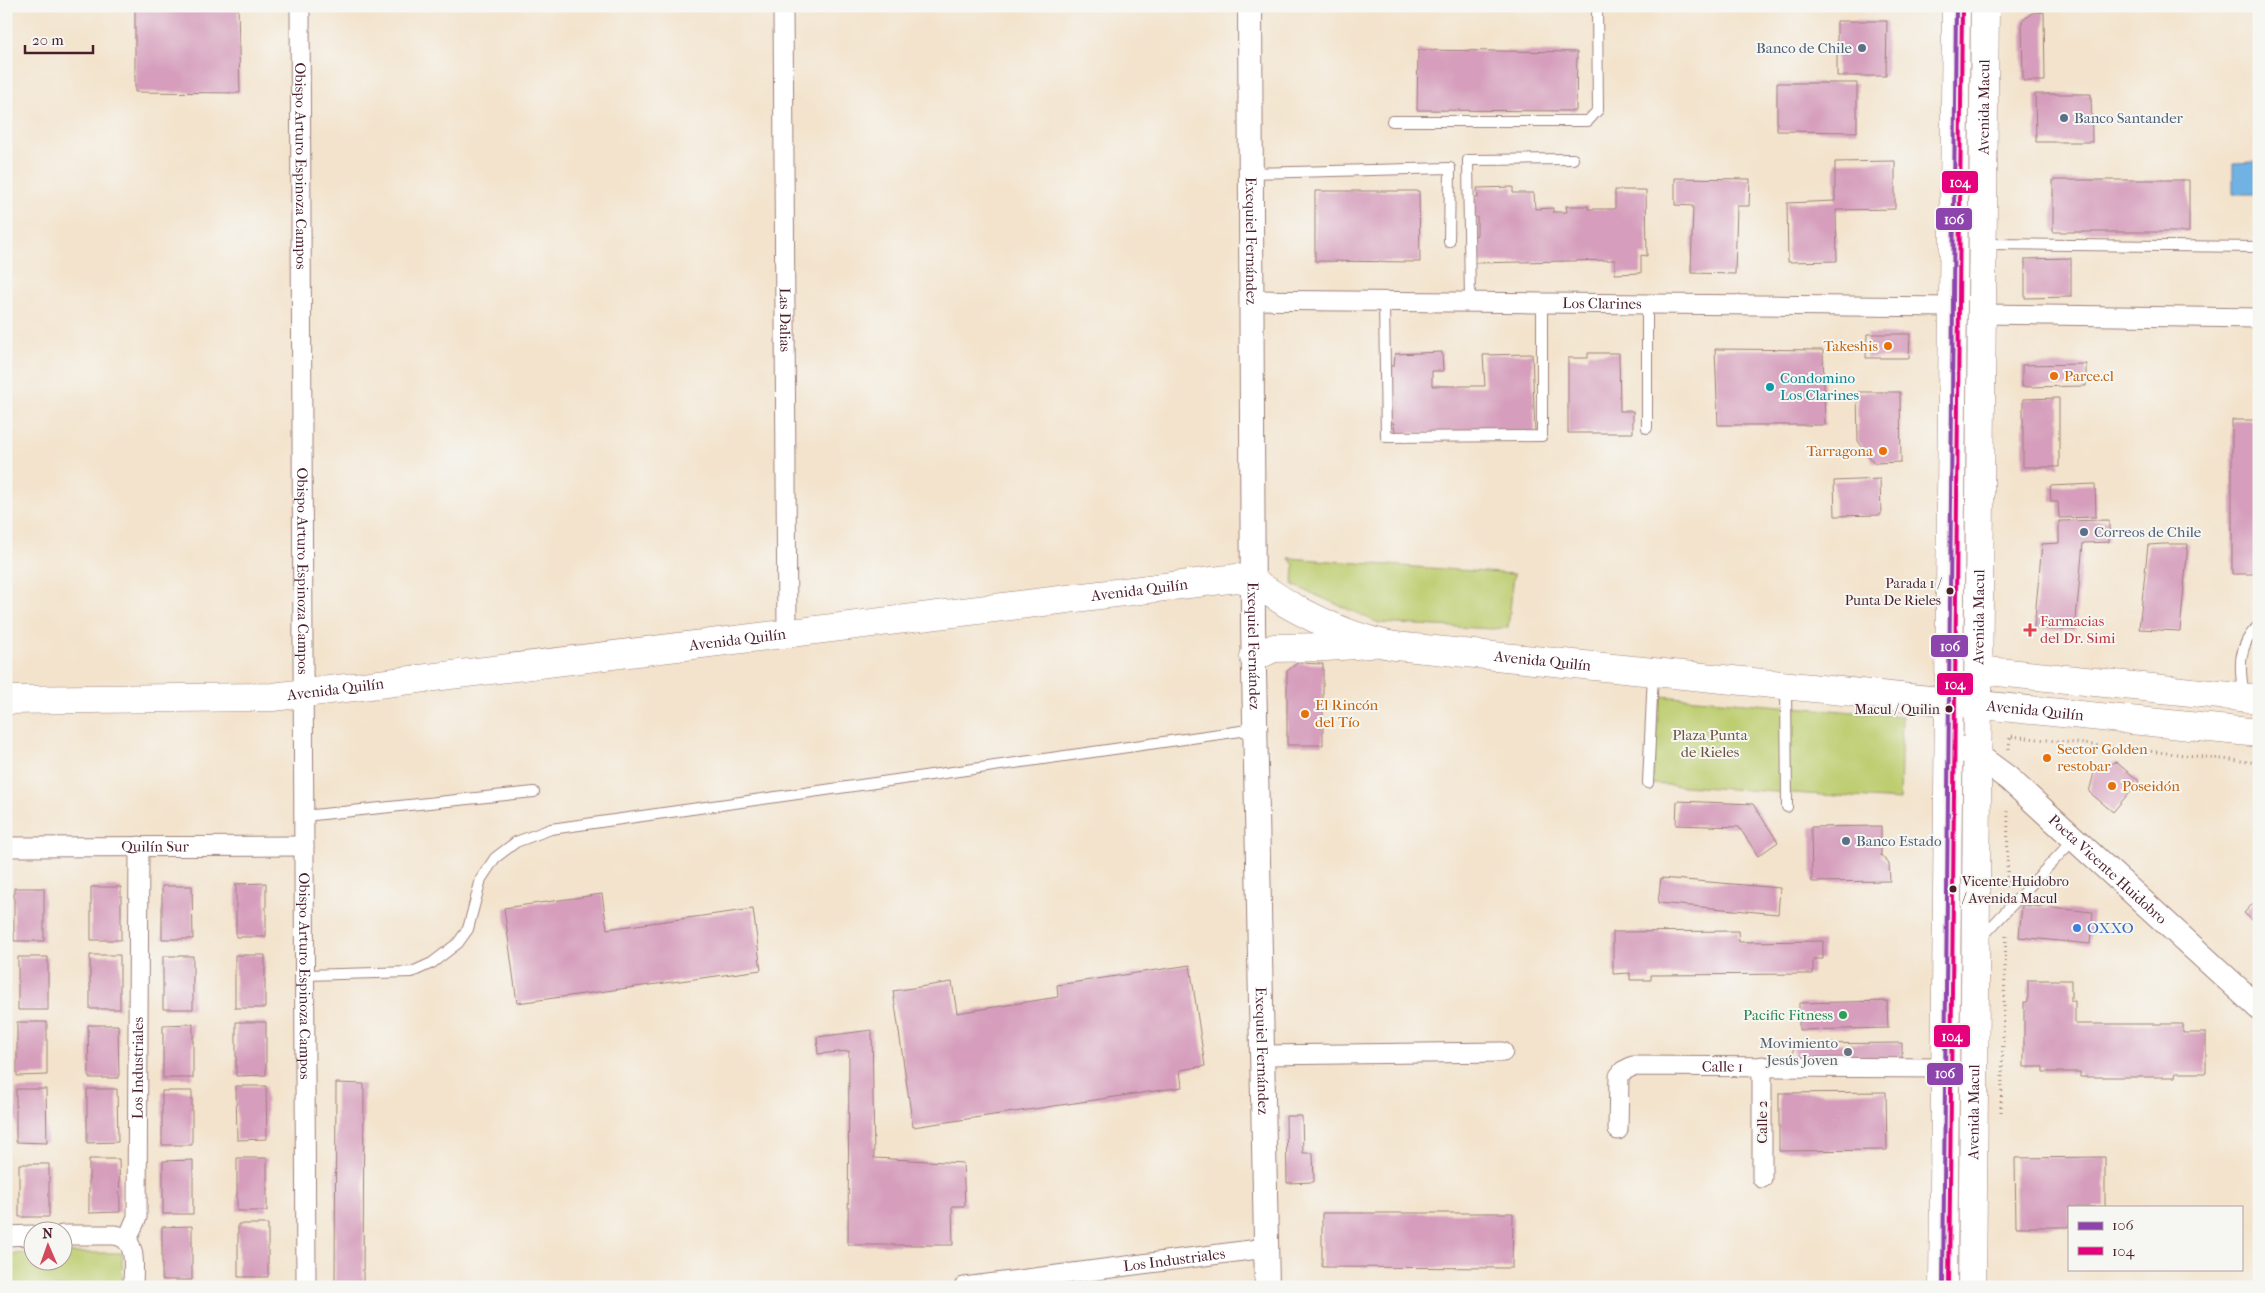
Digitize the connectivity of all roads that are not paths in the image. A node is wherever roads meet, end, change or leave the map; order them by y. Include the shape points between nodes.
1 (300, 6) edge
2 (783, 6) edge
3 (1250, 6) edge
4 (1597, 6) edge
5 (1956, 6) edge
6 (1985, 6) edge
7 (1392, 121) dead end
8 (1573, 159) dead end
9 (1250, 173) junction
10 (1449, 242) dead end
11 (1982, 244) junction
12 (2259, 247) edge
13 (1251, 300) junction
14 (1470, 301) junction
15 (1384, 302) junction
16 (1542, 303) junction
17 (1647, 304) junction
18 (1952, 307) junction
19 (1982, 314) junction
20 (2259, 318) edge
21 (1647, 428) dead end
22 (1253, 581) junction
23 (2259, 625) edge
24 (787, 633) junction
25 (1378, 643) junction
26 (1254, 658) junction
27 (1979, 670) junction
28 (1653, 673) junction
29 (1786, 686) junction
30 (2201, 693) junction
31 (303, 694) junction
32 (2251, 698) edge
33 (6, 700) edge
34 (1948, 703) junction
35 (1979, 705) junction
36 (2198, 728) junction
37 (1255, 729) junction
38 (2259, 733) edge
39 (1948, 743) junction
40 (1978, 756) junction
41 (1648, 782) dead end
42 (534, 792) dead end
43 (1787, 807) dead end
44 (304, 816) junction
45 (2075, 838) junction
46 (139, 846) junction
47 (304, 846) junction
48 (6, 847) edge
49 (1977, 943) junction
50 (305, 975) junction
51 (2259, 1008) edge
52 (1503, 1052) dead end
53 (1262, 1055) junction
54 (1762, 1066) junction
55 (1944, 1068) junction
56 (1618, 1130) dead end
57 (1762, 1178) dead end
58 (22, 1235) edge
59 (72, 1235) edge
60 (6, 1236) edge
61 (128, 1240) junction
62 (1266, 1248) junction
63 (133, 1287) edge
64 (306, 1287) edge
65 (964, 1287) edge
66 (1267, 1287) edge
67 (1943, 1287) edge
68 (1972, 1287) edge

1 - 31 street, Obispo Arturo Espinoza Campos
2 - 24 street, Las Dalias
3 - 9 street, Exequiel Fernández
4 - 7 lane via 1598,110 1588,121
5 - 18 main road, Avenida Macul
6 - 11 main road, Avenida Macul
8 - 14 lane via 1468,160
9 - 10 lane via 1450,168
9 - 13 street, Exequiel Fernández
11 - 12 lane
11 - 19 main road, Avenida Macul
13 - 15 street, Los Clarines
13 - 22 street, Exequiel Fernández
14 - 15 street, Los Clarines
14 - 16 street, Los Clarines
15 - 16 lane via 1386,437 1542,436
16 - 17 street, Los Clarines
17 - 18 street, Los Clarines
17 - 21 lane
18 - 34 main road, Avenida Macul
19 - 20 street
19 - 27 main road, Avenida Macul
22 - 24 main road, Avenida Quilín via 1237,578 1210,580
22 - 25 main road, Avenida Quilín via 1315,619
22 - 26 street, Exequiel Fernández
23 - 32 lane via 2249,635 2239,671
24 - 31 main road, Avenida Quilín
25 - 26 main road via 1274,648
25 - 28 main road, Avenida Quilín
26 - 37 street, Exequiel Fernández
27 - 30 main road
27 - 35 main road, Avenida Macul
28 - 29 main road, Avenida Quilín
28 - 41 lane
29 - 34 main road, Avenida Quilín
29 - 43 lane
30 - 32 main road
30 - 36 main road via 2193,709
31 - 33 main road, Avenida Quilín via 247,698
31 - 44 street, Obispo Arturo Espinoza Campos
34 - 35 main road, Avenida Quilín
34 - 39 main road, Avenida Macul
35 - 36 main road, Avenida Quilín
35 - 40 main road, Avenida Macul
36 - 38 main road, Avenida Quilín
37 - 50 lane via 551,829 516,842 495,858 481,879 468,929 458,942 432,963 412,972
37 - 53 street, Exequiel Fernández
39 - 40 street, Poeta Vicente Huidobro
39 - 55 main road, Avenida Macul
40 - 45 street, Poeta Vicente Huidobro via 2008,778
40 - 49 main road, Avenida Macul
42 - 44 lane
44 - 47 street, Obispo Arturo Espinoza Campos
45 - 49 lane
45 - 51 street, Poeta Vicente Huidobro
46 - 47 street, Quilín Sur
46 - 48 street, Quilín Sur
46 - 61 street, Los Industriales via 136,1217
47 - 50 street, Obispo Arturo Espinoza Campos
49 - 68 main road, Avenida Macul
50 - 64 street, Obispo Arturo Espinoza Campos
52 - 53 street
53 - 62 street, Exequiel Fernández
54 - 55 street, Calle 1
54 - 56 street, Calle 1 via 1627,1067 1619,1076
54 - 57 street, Calle 2
55 - 67 main road, Avenida Macul
58 - 60 street
59 - 61 street via 114,1234
61 - 63 street via 133,1253
62 - 65 street, Los Industriales
62 - 66 street, Exequiel Fernández

